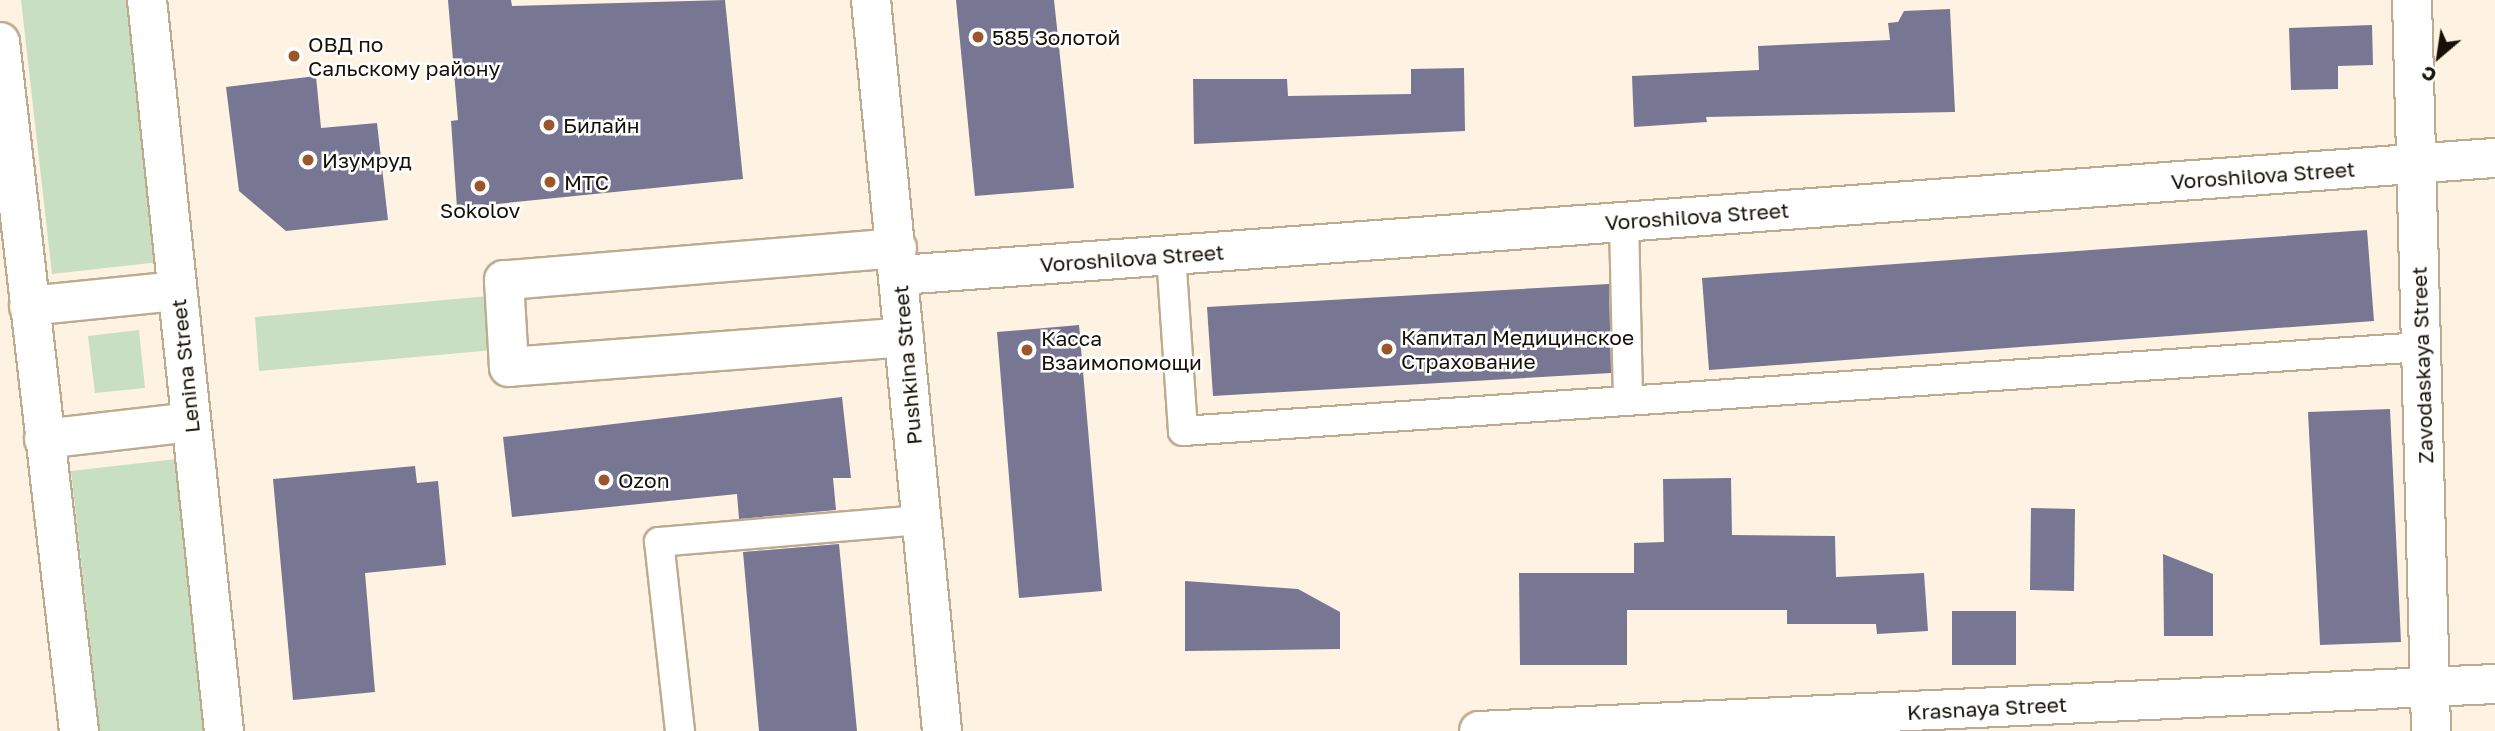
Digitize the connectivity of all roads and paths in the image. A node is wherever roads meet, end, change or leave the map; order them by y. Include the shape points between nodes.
1 (147, 0) edge
2 (871, 0) edge
3 (2412, 0) edge
4 (0, 41) edge
5 (2495, 158) edge
6 (2416, 164) junction
7 (1624, 222) junction
8 (1171, 255) junction
9 (898, 261) junction
10 (177, 291) junction
11 (29, 306) junction
12 (904, 337) junction
13 (2421, 347) junction
14 (1628, 401) junction
15 (191, 422) junction
16 (44, 439) junction
17 (921, 520) junction
18 (2495, 684) edge
19 (2431, 687) junction
20 (79, 731) edge
21 (224, 731) edge
22 (680, 731) edge
23 (942, 731) edge
24 (1479, 731) edge
25 (2431, 731) edge

1 - 10 street, Lenina Street
2 - 9 street, Pushkina Street
3 - 6 street, Zavodaskaya Street
4 - 11 street
5 - 6 street, Voroshilova Street
6 - 7 street, Voroshilova Street
6 - 13 street, Zavodaskaya Street
7 - 8 street, Voroshilova Street
7 - 14 lane
8 - 9 street, Voroshilova Street
8 - 14 lane via 1183,431
9 - 12 street, Pushkina Street
9 - 12 street, Voroshilova Street via 504,280 509,367
10 - 11 street
10 - 15 street, Lenina Street
11 - 16 street
12 - 17 street, Pushkina Street
13 - 14 lane
13 - 19 street, Zavodaskaya Street
15 - 16 street
15 - 21 street, Lenina Street
16 - 20 street
17 - 22 lane via 659,542
17 - 23 street, Pushkina Street
18 - 19 street, Krasnaya Street
19 - 24 street, Krasnaya Street
19 - 25 street, Zavodaskaya Street

